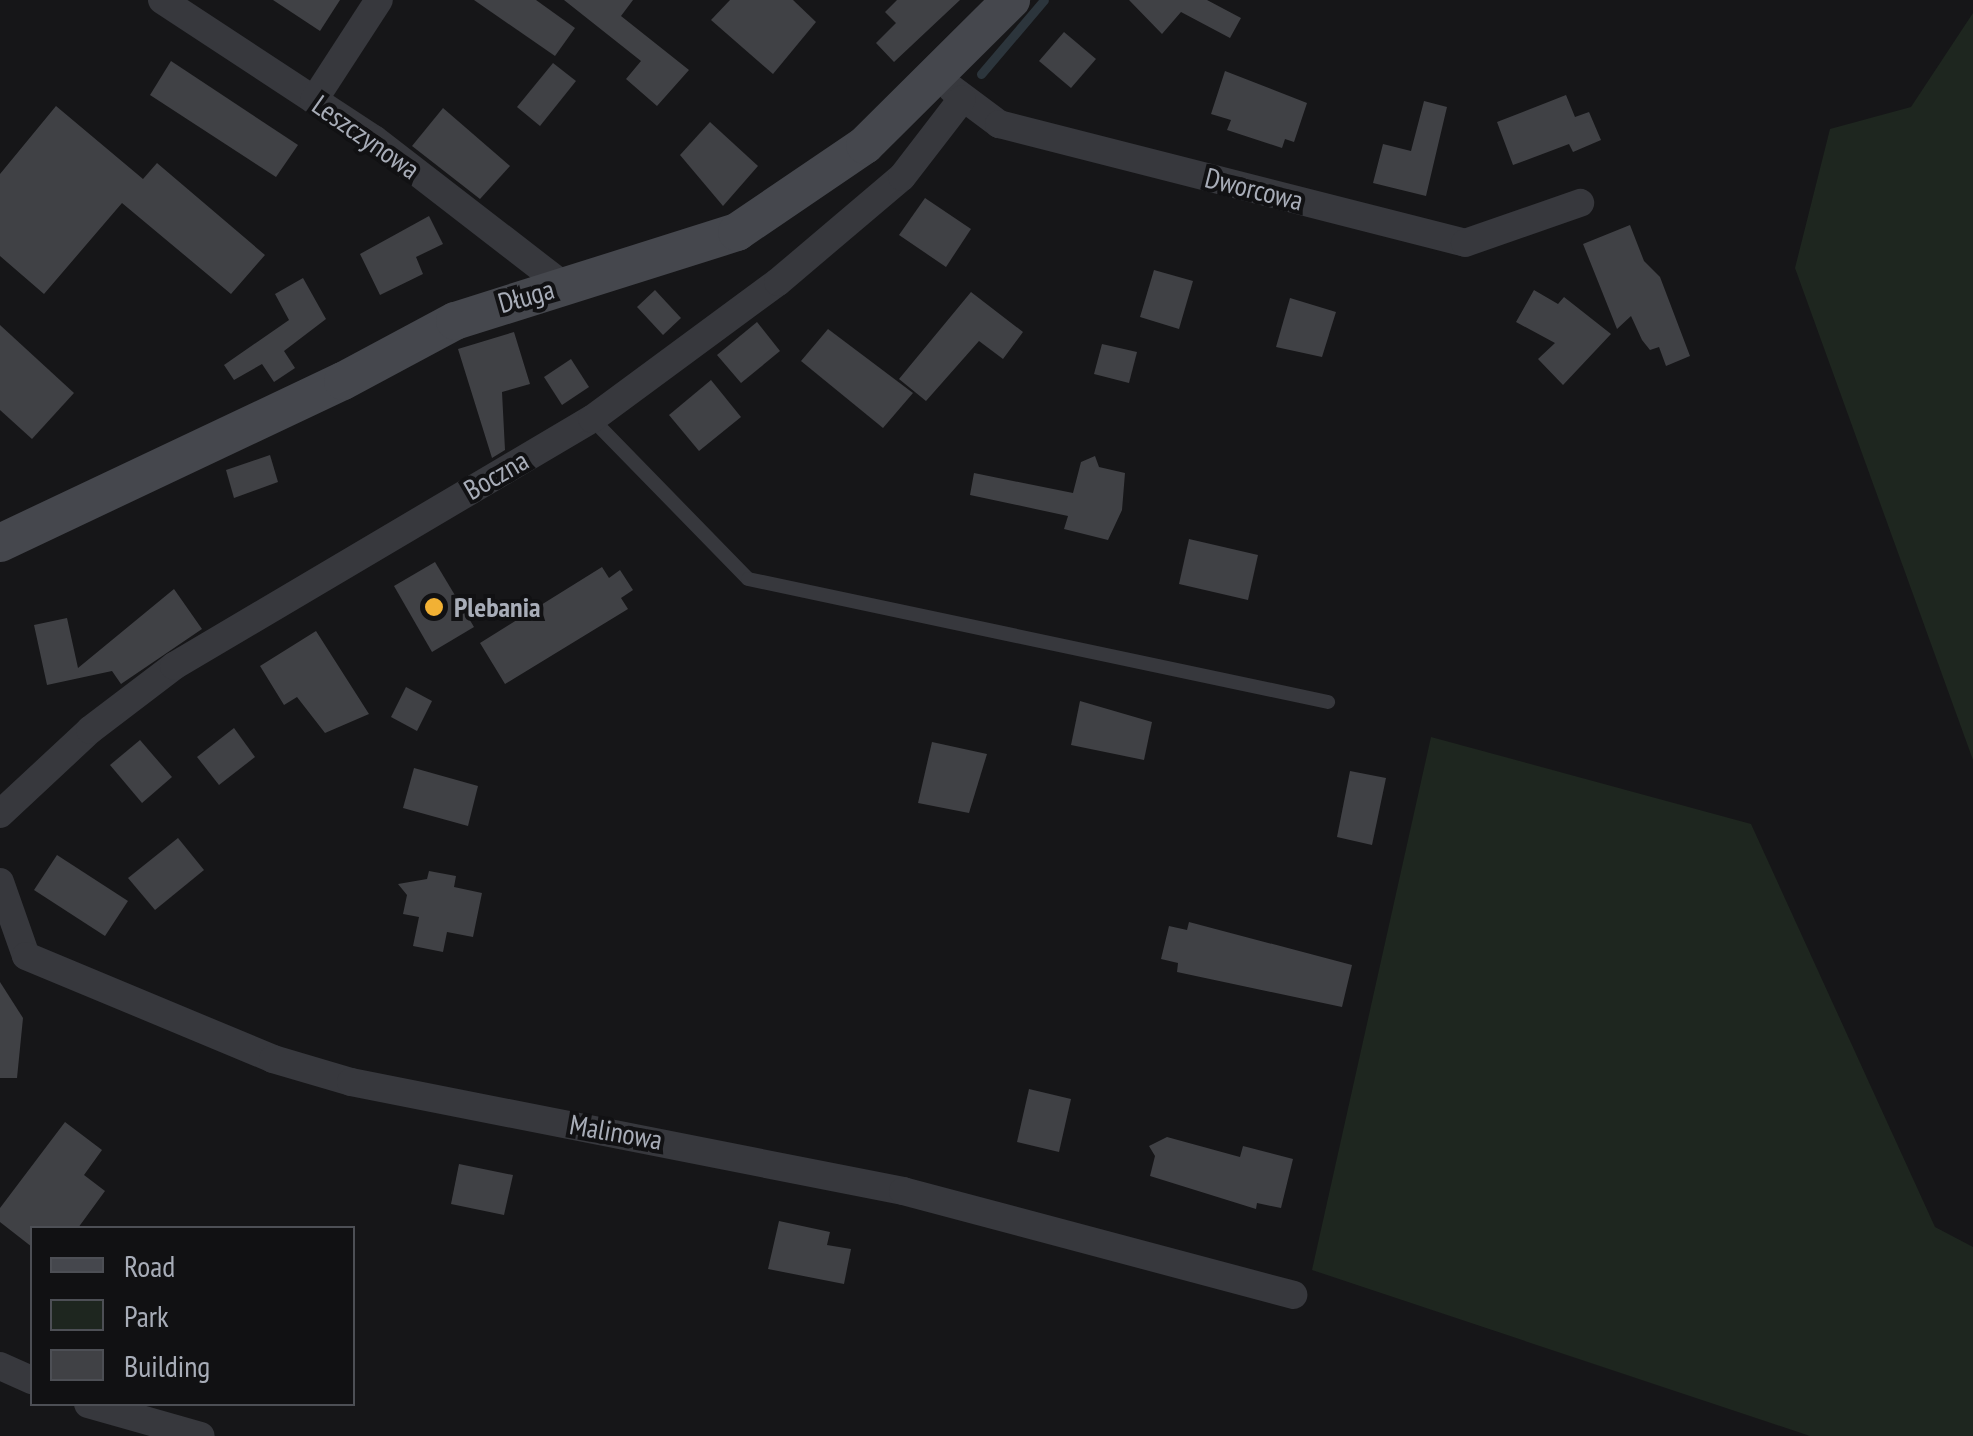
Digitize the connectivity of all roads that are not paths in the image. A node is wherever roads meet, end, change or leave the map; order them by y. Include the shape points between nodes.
1 (162, 0) edge
2 (379, 0) edge
3 (1011, 0) edge
4 (951, 88) junction
5 (314, 100) junction
6 (1580, 203) dead end
7 (563, 285) junction
8 (592, 420) junction
9 (0, 543) edge
10 (1328, 702) dead end
11 (0, 814) edge
12 (0, 882) edge
13 (1293, 1295) dead end
14 (0, 1366) edge
15 (30, 1379) edge
16 (95, 1406) edge
17 (201, 1436) edge

1 - 5 street, Leszczynowa
2 - 5 street
3 - 4 street, Długa
4 - 6 street, Dworcowa via 999,124 1465,243
4 - 7 street, Długa via 769,214 688,250
4 - 8 street, Boczna via 902,177 803,262
5 - 7 street, Leszczynowa
7 - 9 street, Długa via 455,321 344,381
8 - 10 lane via 748,578
8 - 11 street, Boczna via 174,666 90,730
12 - 13 street, Malinowa via 26,956 273,1059 351,1082 884,1186
14 - 15 street
16 - 17 street

